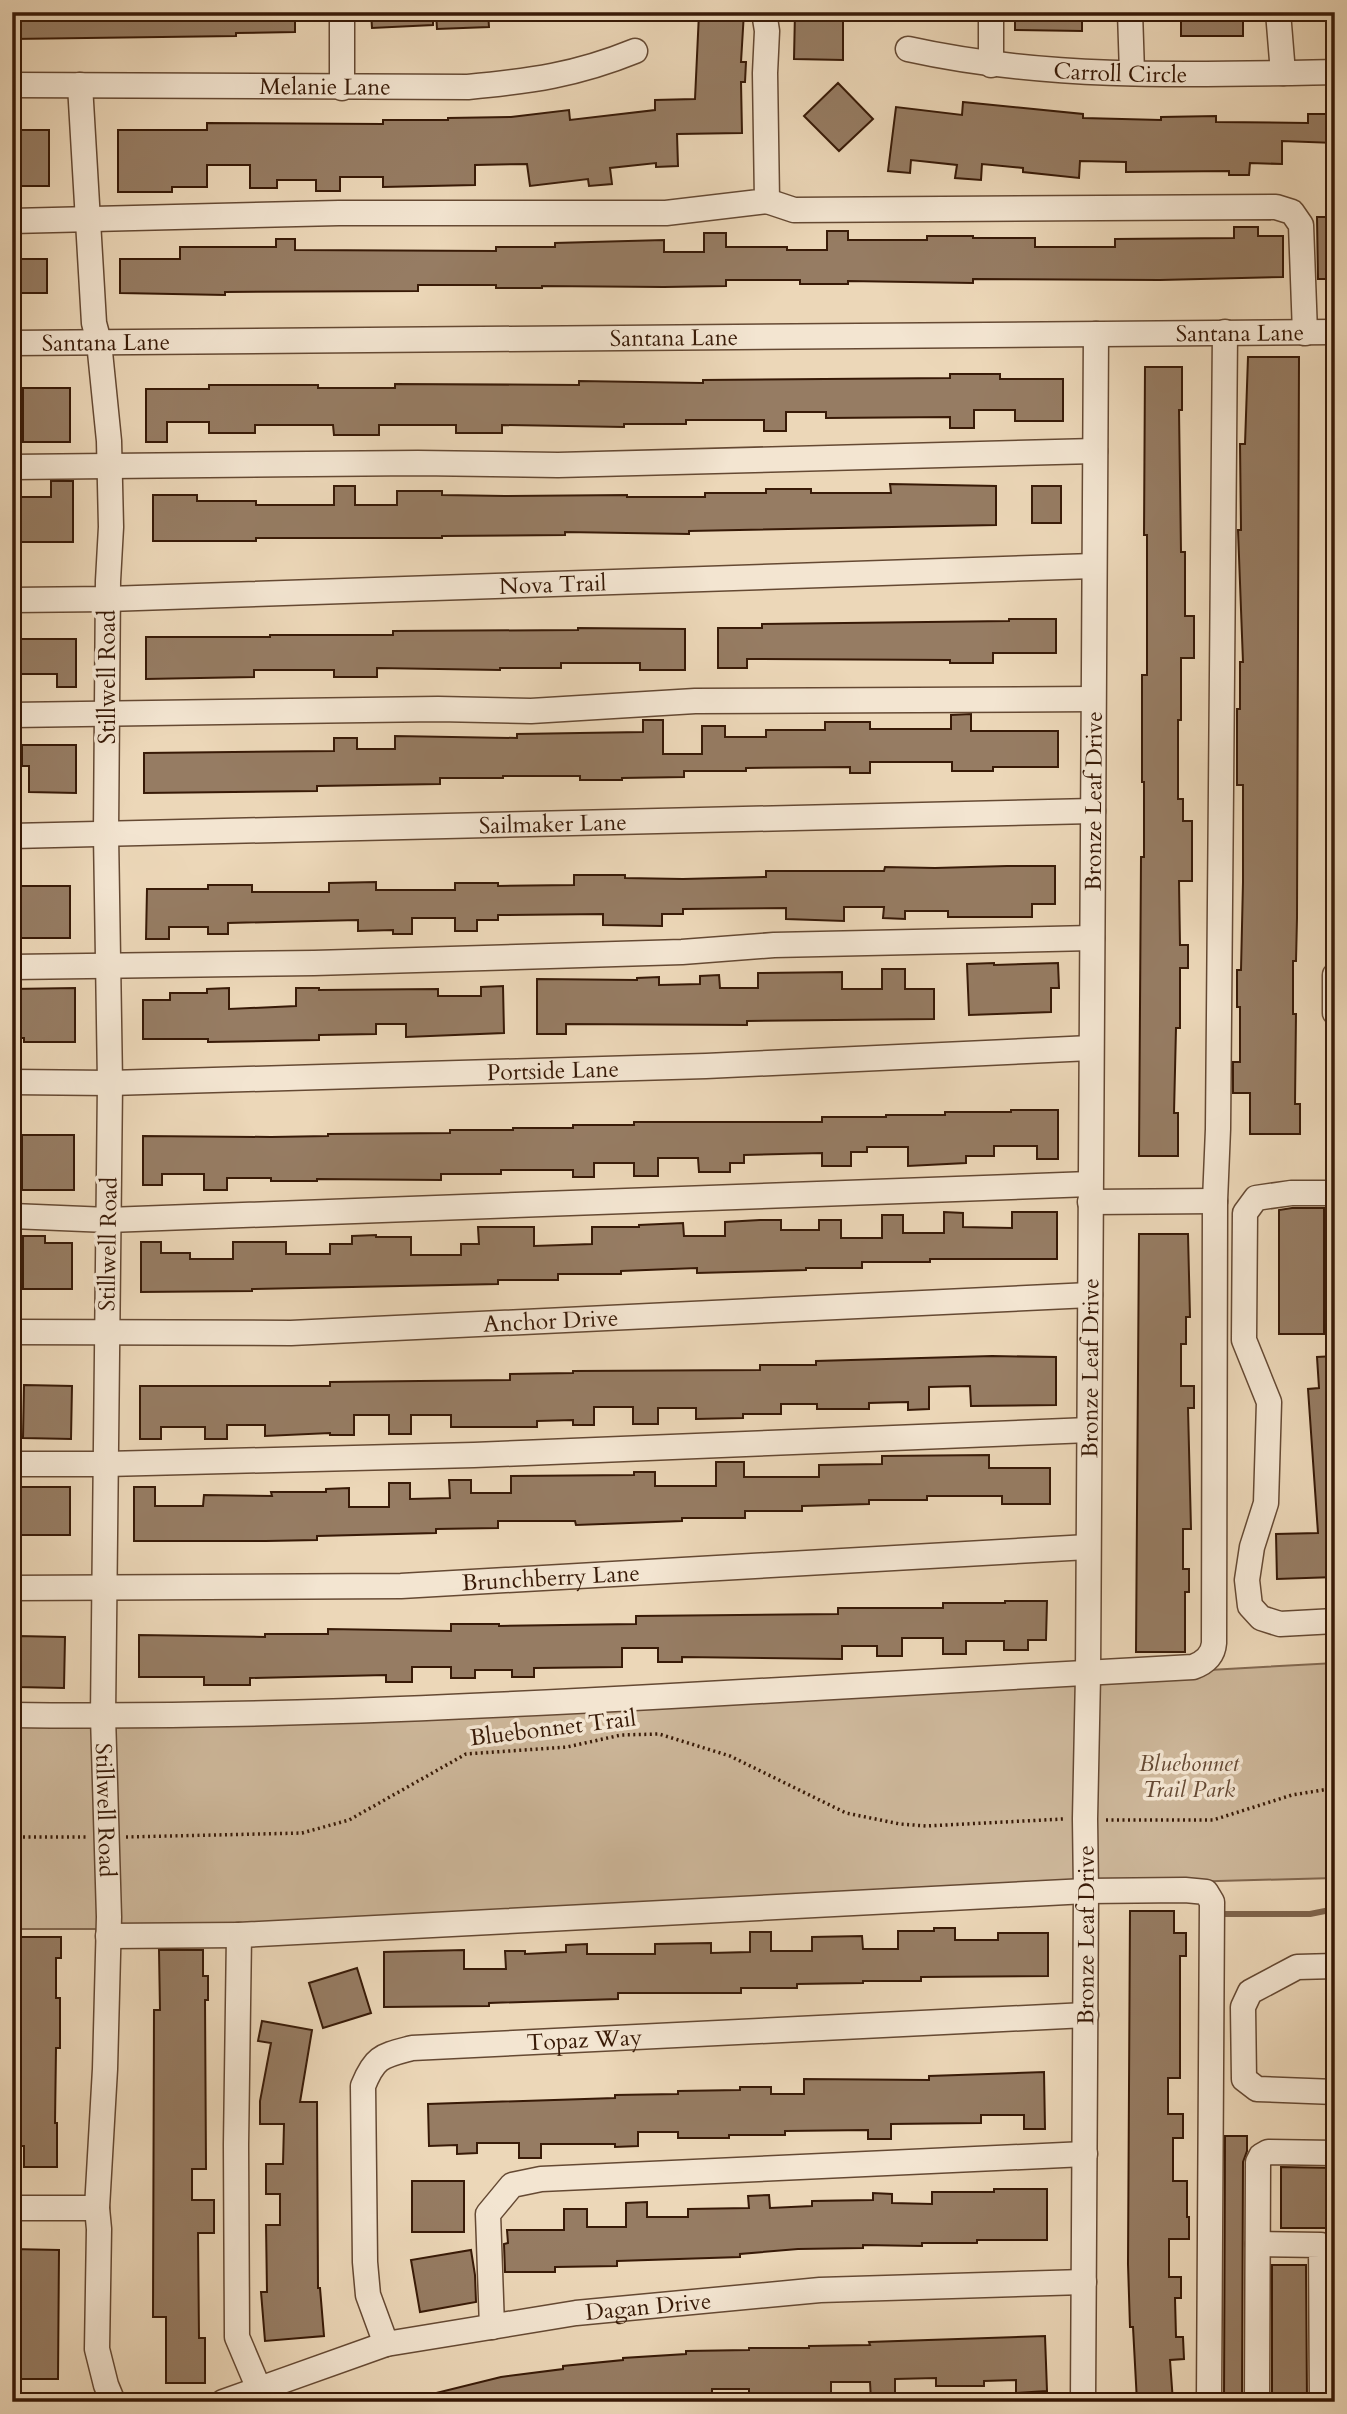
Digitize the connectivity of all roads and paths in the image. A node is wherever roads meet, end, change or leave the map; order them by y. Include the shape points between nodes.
1 (342, 12) edge
2 (764, 12) edge
3 (991, 12) edge
4 (1130, 12) edge
5 (1278, 12) edge
6 (908, 49) dead end
7 (635, 51) dead end
8 (991, 65) junction
9 (1335, 72) edge
10 (1132, 73) junction
11 (1283, 73) junction
12 (12, 85) edge
13 (80, 85) junction
14 (342, 88) junction
15 (767, 201) junction
16 (86, 219) junction
17 (12, 222) edge
18 (1225, 332) junction
19 (1305, 332) junction
20 (1335, 332) edge
21 (1096, 334) junction
22 (99, 342) junction
23 (12, 343) edge
24 (1095, 451) junction
25 (12, 467) edge
26 (110, 467) junction
27 (1094, 566) junction
28 (12, 600) edge
29 (108, 600) junction
30 (1093, 699) junction
31 (12, 715) edge
32 (107, 715) junction
33 (1093, 811) junction
34 (106, 834) junction
35 (12, 836) edge
36 (1092, 938) junction
37 (108, 965) junction
38 (12, 967) edge
39 (1335, 975) edge
40 (1335, 1013) edge
41 (1091, 1048) junction
42 (12, 1082) edge
43 (110, 1083) junction
44 (1090, 1193) junction
45 (1335, 1193) edge
46 (1215, 1201) junction
47 (12, 1216) edge
48 (108, 1220) junction
49 (1090, 1295) junction
50 (12, 1332) edge
51 (107, 1333) junction
52 (1089, 1430) junction
53 (12, 1464) edge
54 (106, 1464) junction
55 (1088, 1547) junction
56 (12, 1588) edge
57 (104, 1589) junction
58 (1335, 1621) edge
59 (1088, 1675) junction
60 (12, 1715) edge
61 (103, 1716) junction
62 (1335, 1788) edge
63 (1072, 1819) dead end
64 (1100, 1819) dead end
65 (12, 1837) edge
66 (93, 1837) dead end
67 (122, 1838) dead end
68 (1086, 1891) junction
69 (239, 1935) junction
70 (108, 1936) junction
71 (1335, 1966) edge
72 (1086, 2015) junction
73 (1335, 2092) edge
74 (1335, 2153) edge
75 (1085, 2154) junction
76 (12, 2208) edge
77 (97, 2208) junction
78 (1258, 2244) junction
79 (1328, 2245) edge
80 (1084, 2282) junction
81 (492, 2327) junction
82 (386, 2344) junction
83 (259, 2389) junction
84 (113, 2402) edge
85 (223, 2402) edge
86 (1083, 2402) edge
87 (1209, 2402) edge
88 (1257, 2402) edge
89 (1322, 2402) edge

1 - 14 street
2 - 15 street
3 - 8 street
4 - 10 street
5 - 11 street
6 - 8 street, Carroll Circle
7 - 14 street, Melanie Lane via 532,81 468,87
8 - 10 street, Carroll Circle
9 - 11 street, Carroll Circle
10 - 11 street, Carroll Circle
12 - 13 street, Melanie Lane
13 - 14 street, Melanie Lane
13 - 16 street, Stillwell Road
15 - 16 street via 666,213
15 - 19 street via 794,211 1276,207 1292,212 1301,225
16 - 17 street
16 - 22 street, Stillwell Road
18 - 19 street, Santana Lane
18 - 21 street, Santana Lane
18 - 46 street
19 - 20 street, Santana Lane
21 - 22 street, Santana Lane
21 - 24 street, Bronze Leaf Drive
22 - 23 street, Santana Lane
22 - 26 street, Stillwell Road
24 - 26 street via 558,465
24 - 27 street, Bronze Leaf Drive
25 - 26 street
26 - 29 street, Stillwell Road
27 - 29 street, Nova Trail
27 - 30 street, Bronze Leaf Drive
28 - 29 street, Nova Trail
29 - 32 street, Stillwell Road
30 - 32 street via 695,701 531,711
30 - 33 street, Bronze Leaf Drive
31 - 32 street
32 - 34 street, Stillwell Road
33 - 34 street, Sailmaker Lane
33 - 36 street, Bronze Leaf Drive
34 - 35 street, Sailmaker Lane
34 - 37 street, Stillwell Road
36 - 37 street
36 - 41 street, Bronze Leaf Drive
37 - 38 street
37 - 43 street, Stillwell Road
39 - 40 street
41 - 43 street, Portside Lane via 706,1066
41 - 44 street, Bronze Leaf Drive
42 - 43 street, Portside Lane
43 - 48 street, Stillwell Road
44 - 46 street
44 - 48 street
44 - 49 street, Bronze Leaf Drive
45 - 58 street via 1256,1198 1245,1213 1244,1340 1269,1402 1266,1503 1252,1547 1247,1580 1250,1606 1261,1618 1280,1624
46 - 59 street via 1213,1650 1193,1667
47 - 48 street
48 - 51 street, Stillwell Road
49 - 51 street, Anchor Drive via 291,1333
49 - 52 street, Bronze Leaf Drive
50 - 51 street, Anchor Drive
51 - 54 street, Stillwell Road
52 - 54 street via 474,1455
52 - 55 street, Bronze Leaf Drive
53 - 54 street
54 - 57 street, Stillwell Road
55 - 57 street, Brunchberry Lane via 401,1586
55 - 59 street, Bronze Leaf Drive
56 - 57 street, Brunchberry Lane
57 - 61 street, Stillwell Road
59 - 61 street via 463,1707
59 - 68 street, Bronze Leaf Drive
60 - 61 street
61 - 70 street, Stillwell Road
62 - 64 path via 1292,1795 1213,1819
63 - 67 path, Bluebonnet Trail via 900,1824 846,1813 730,1756 659,1734 634,1734 567,1747 466,1754 349,1821 302,1833
65 - 66 path
68 - 69 street
68 - 72 street, Bronze Leaf Drive
68 - 87 street via 1185,1890 1206,1892 1211,1898
69 - 70 street
69 - 83 street via 237,2337
70 - 77 street, Stillwell Road
71 - 73 street via 1297,1967 1250,1993 1243,2007 1244,2079 1257,2089
72 - 75 street, Bronze Leaf Drive
72 - 82 street, Topaz Way via 439,2046 379,2057 363,2087 365,2262 368,2295
74 - 78 street via 1268,2152 1261,2156
75 - 80 street, Bronze Leaf Drive
75 - 81 street via 541,2179 512,2185 488,2214
76 - 77 street
77 - 84 street, Stillwell Road via 97,2349
78 - 79 street
78 - 88 street
79 - 89 street
80 - 81 street, Dagan Drive via 820,2290 576,2313
80 - 86 street, Bronze Leaf Drive
81 - 82 street, Dagan Drive
82 - 83 street, Dagan Drive
83 - 85 street, Dagan Drive

